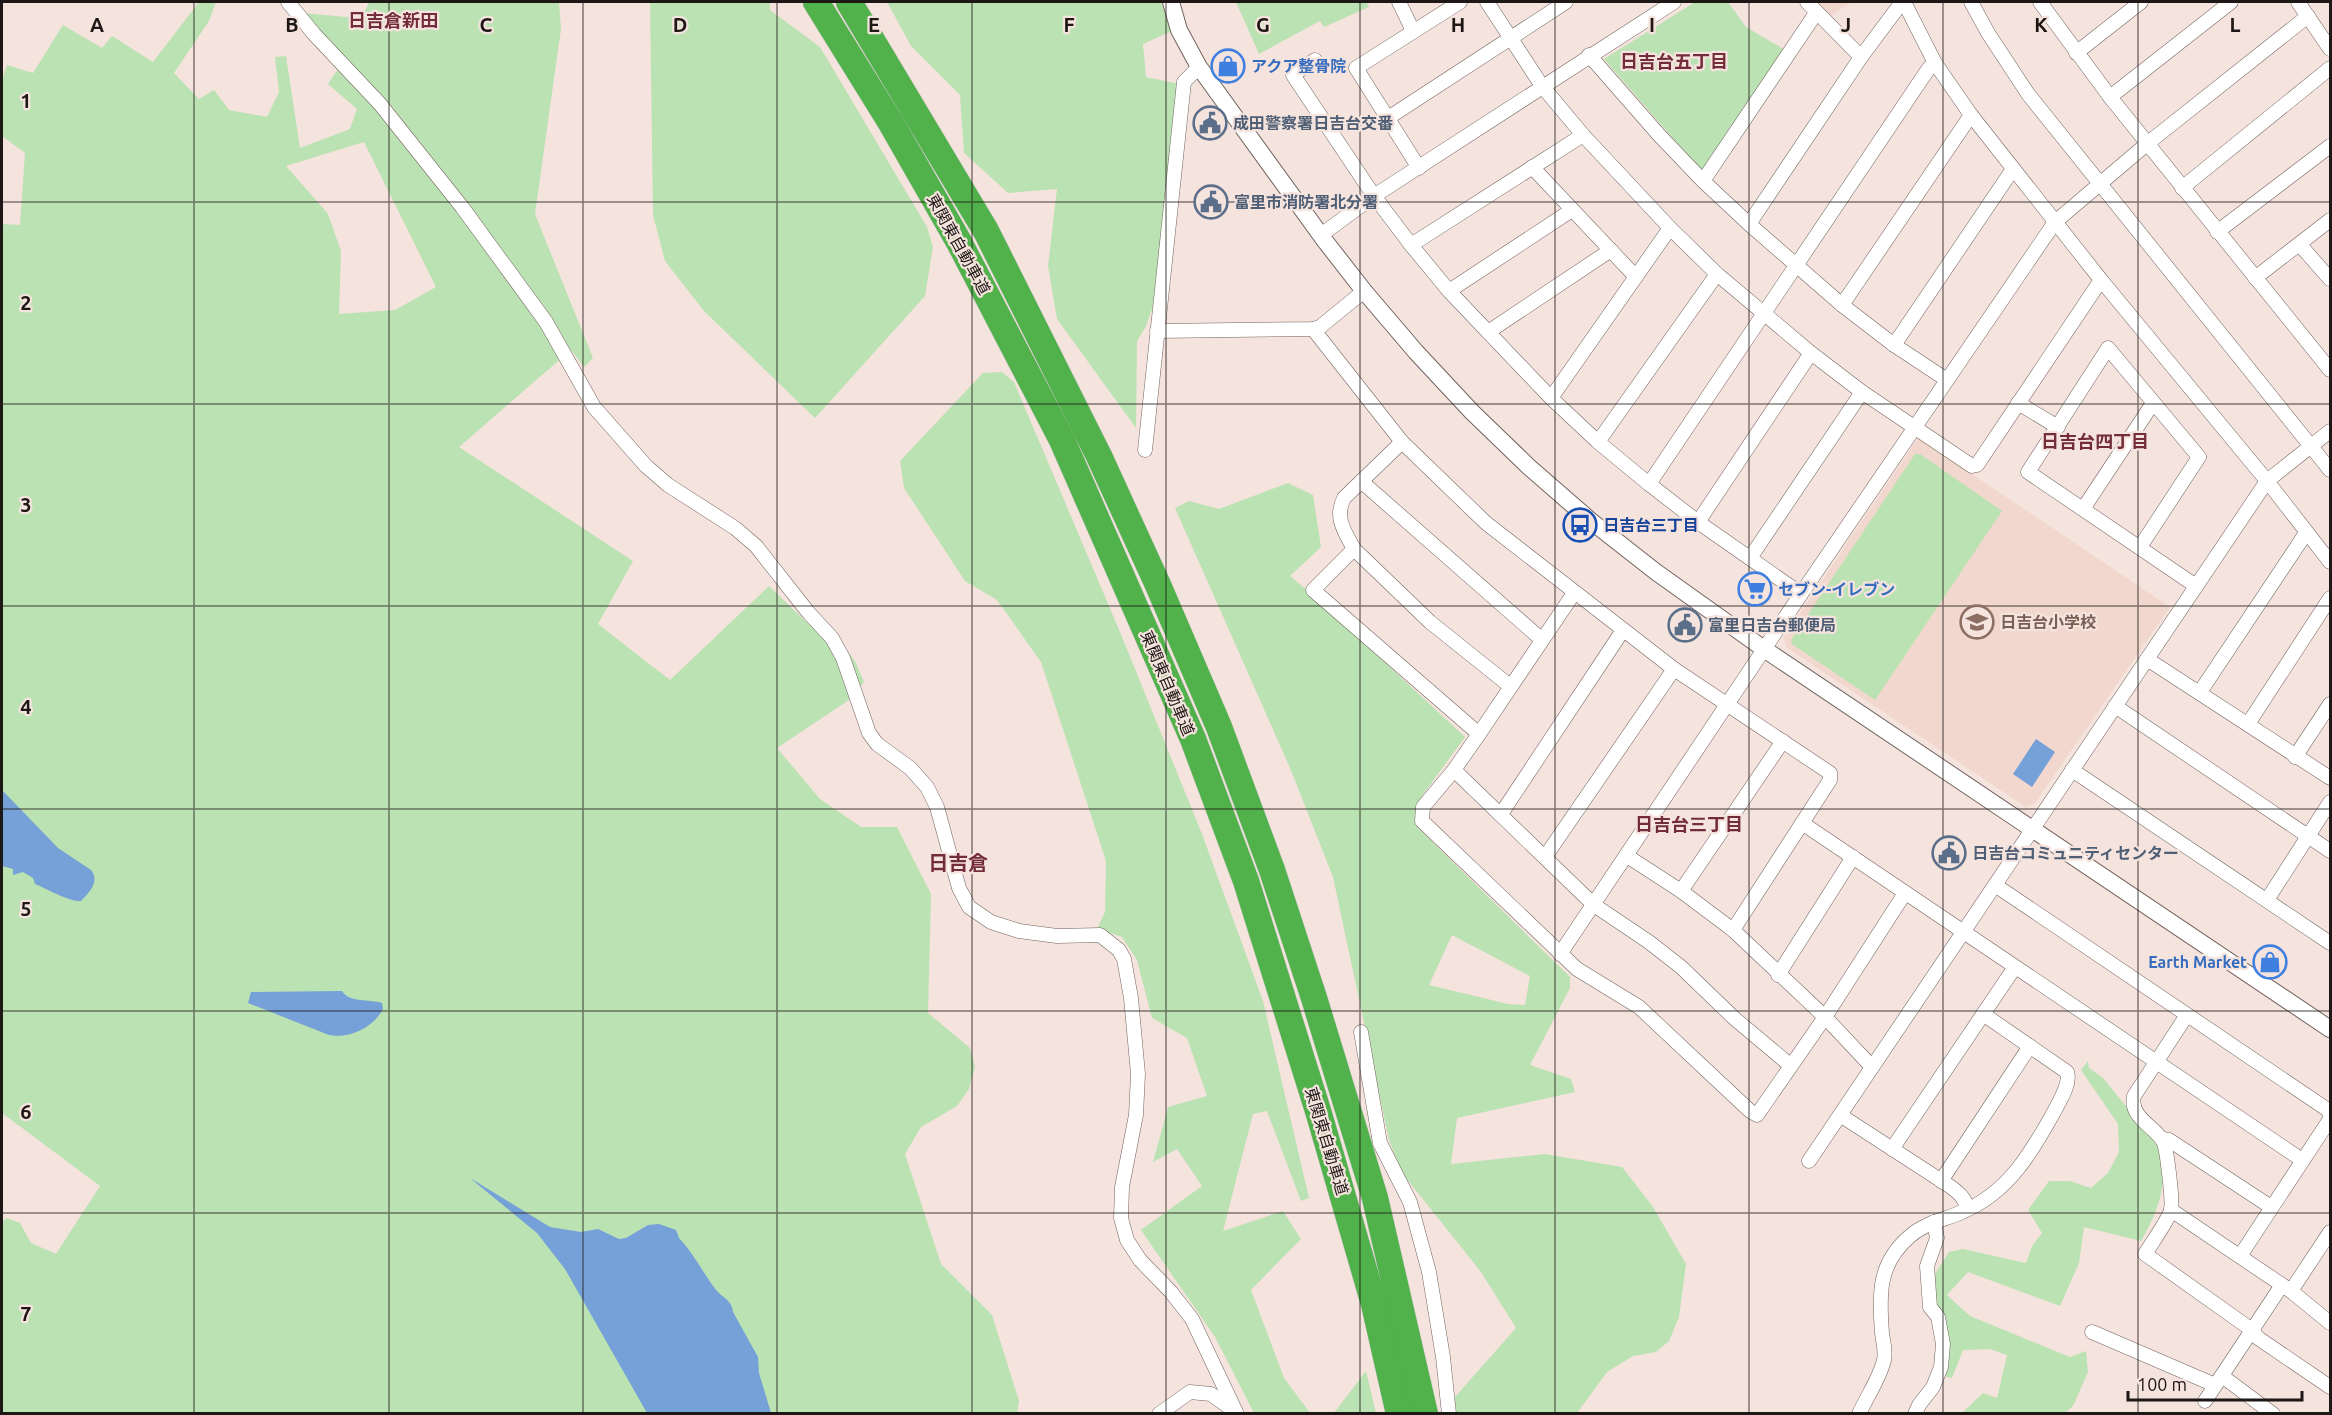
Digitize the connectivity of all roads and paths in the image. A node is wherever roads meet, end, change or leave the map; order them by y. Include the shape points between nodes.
1 (288, 2) edge
2 (816, 2) edge
3 (849, 2) edge
4 (1171, 2) edge
5 (1399, 2) edge
6 (1460, 2) edge
7 (1487, 2) edge
8 (1566, 2) edge
9 (1674, 2) edge
10 (1807, 2) edge
11 (1903, 2) edge
12 (1971, 2) edge
13 (2141, 2) edge
14 (2231, 2) edge
15 (2298, 2) edge
16 (2044, 3) edge
17 (1657, 6) edge
18 (1816, 13) junction
19 (2308, 16) junction
20 (1413, 31) junction
21 (1511, 39) junction
22 (2331, 49) edge
23 (2076, 54) junction
24 (1589, 55) junction
25 (1861, 57) junction
26 (1315, 60) dead end
27 (1935, 63) junction
28 (1199, 67) junction
29 (2331, 68) edge
30 (1542, 86) junction
31 (2110, 98) junction
32 (1971, 115) junction
33 (1388, 118) junction
34 (1582, 135) junction
35 (2148, 143) junction
36 (2331, 146) edge
37 (1532, 167) junction
38 (1419, 168) junction
39 (2013, 169) junction
40 (1702, 181) junction
41 (2100, 183) junction
42 (2181, 188) junction
43 (1374, 196) junction
44 (1572, 210) junction
45 (2331, 220) edge
46 (2055, 222) junction
47 (1749, 224) junction
48 (1670, 228) junction
49 (2217, 232) junction
50 (1320, 235) junction
51 (1411, 245) junction
52 (2300, 245) junction
53 (1611, 250) junction
54 (1797, 264) junction
55 (1717, 274) junction
56 (1636, 277) junction
57 (2255, 278) junction
58 (2331, 279) edge
59 (2102, 280) junction
60 (1364, 291) junction
61 (1449, 291) junction
62 (1842, 305) junction
63 (1763, 314) junction
64 (1312, 329) junction
65 (1157, 331) junction
66 (1488, 332) junction
67 (1894, 345) junction
68 (1811, 353) junction
69 (2331, 370) edge
70 (1947, 380) junction
71 (1862, 392) junction
72 (1551, 398) junction
73 (2018, 403) junction
74 (2152, 404) junction
75 (2058, 427) junction
76 (1915, 428) junction
77 (2331, 431) edge
78 (1402, 442) junction
79 (1599, 442) junction
80 (2311, 446) junction
81 (1145, 450) dead end
82 (2331, 470) edge
83 (2267, 480) junction
84 (1362, 482) junction
85 (1648, 484) junction
86 (2083, 509) junction
87 (1698, 522) junction
88 (2306, 532) junction
89 (2140, 547) junction
90 (1354, 549) junction
91 (1750, 558) junction
92 (2331, 562) edge
93 (2196, 586) junction
94 (1574, 593) junction
95 (1801, 594) junction
96 (2331, 598) edge
97 (1623, 630) junction
98 (1541, 639) junction
99 (1764, 649) junction
100 (2147, 659) junction
101 (1674, 669) junction
102 (1510, 686) junction
103 (2200, 692) junction
104 (1727, 704) junction
105 (2331, 704) edge
106 (2115, 706) junction
107 (2248, 724) junction
108 (1479, 734) junction
109 (1783, 741) junction
110 (2295, 757) junction
111 (1454, 770) junction
112 (2072, 770) junction
113 (2331, 778) edge
114 (2331, 802) edge
115 (1501, 814) junction
116 (1802, 823) junction
117 (2032, 829) junction
118 (2307, 836) junction
119 (2331, 851) edge
120 (1627, 856) junction
121 (1545, 857) junction
122 (1853, 857) junction
123 (1995, 885) junction
124 (1681, 891) junction
125 (1905, 893) junction
126 (2267, 900) junction
127 (1593, 905) junction
128 (1732, 930) junction
129 (1963, 932) junction
130 (2331, 943) edge
131 (1560, 954) junction
132 (2015, 967) junction
133 (1778, 975) junction
134 (1983, 1014) junction
135 (2187, 1015) junction
136 (1825, 1017) junction
137 (2331, 1029) edge
138 (1361, 1032) dead end
139 (2030, 1046) junction
140 (2157, 1061) junction
141 (1790, 1065) junction
142 (1872, 1067) junction
143 (1840, 1115) junction
144 (2331, 1117) edge
145 (2162, 1139) junction
146 (1892, 1149) junction
147 (2302, 1160) junction
148 (1809, 1161) dead end
149 (1941, 1181) junction
150 (2271, 1207) junction
151 (1967, 1209) junction
152 (2171, 1210) junction
153 (1934, 1222) junction
154 (2331, 1232) edge
155 (2240, 1256) junction
156 (2286, 1288) junction
157 (2331, 1323) edge
158 (2252, 1330) junction
159 (2092, 1332) dead end
160 (2218, 1380) junction
161 (2331, 1387) edge
162 (2205, 1401) dead end
163 (1159, 1413) edge
164 (1236, 1413) edge
165 (1399, 1413) edge
166 (1425, 1413) edge
167 (1449, 1413) edge
168 (1859, 1413) edge
169 (1915, 1413) edge
170 (2273, 1413) edge

1 - 164 street via 380,104 462,207 546,322 594,407 668,485 756,546 832,638 869,733 927,787 937,807 959,888 969,907 991,922 1019,931 1057,936 1100,935 1119,950 1131,998 1138,1074 1136,1115 1120,1218 1127,1240 1140,1260 1192,1319
2 - 165 highway, 東関東自動車道 via 959,242 1052,420 1193,739 1246,881 1319,1114 1374,1304
3 - 166 highway, 東関東自動車道 via 986,231 1099,456 1219,728 1275,880 1375,1198
4 - 28 street via 1179,30
5 - 20 street
6 - 20 street
7 - 21 street
8 - 21 street
9 - 17 street
10 - 18 street
11 - 25 street
11 - 27 street
12 - 41 street via 2028,94
13 - 23 street
14 - 31 street
15 - 19 street
16 - 23 street
17 - 24 street
18 - 25 street
18 - 40 street
19 - 22 street
19 - 35 street
20 - 33 street via 1356,68
21 - 30 street
21 - 33 street
23 - 31 street
24 - 30 street
24 - 40 street
25 - 47 street
26 - 43 street via 1293,75
27 - 32 street
27 - 54 street
28 - 50 street
28 - 65 street via 1184,82
29 - 42 street
30 - 34 street
30 - 38 street
31 - 35 street
32 - 39 street
32 - 62 street
33 - 38 street
34 - 37 street
34 - 48 street
35 - 41 street
35 - 42 street
36 - 49 street
37 - 44 street
37 - 51 street
38 - 43 street
39 - 46 street
39 - 67 street
40 - 47 street
41 - 46 street
41 - 80 street
42 - 49 street
43 - 50 street
43 - 51 street
44 - 53 street
44 - 61 street
45 - 52 street
46 - 59 street
46 - 70 street
47 - 54 street
48 - 55 street
48 - 56 street
49 - 57 street
50 - 60 street
51 - 61 street
52 - 57 street
52 - 58 street
53 - 56 street
53 - 66 street
54 - 62 street
54 - 63 street
55 - 63 street
55 - 79 street
56 - 72 street
57 - 69 street
59 - 73 street
59 - 83 street
60 - 64 street via 1320,327
60 - 99 street via 1472,412 1529,467 1656,572
61 - 66 street
62 - 67 street
63 - 68 street
63 - 85 street
64 - 65 street
64 - 78 street
65 - 81 street
66 - 72 street
67 - 70 street
68 - 71 street
68 - 87 street
70 - 76 street
71 - 76 street
71 - 91 street
72 - 79 street
73 - 75 street
73 - 76 street via 1977,465 1972,466
74 - 75 street via 2108,348
74 - 86 street
74 - 89 street via 2199,457
75 - 86 street via 2028,472
76 - 95 street
77 - 80 street
78 - 84 street
78 - 94 street via 1486,523
79 - 85 street
80 - 82 street
80 - 83 street
83 - 88 street
83 - 93 street
84 - 90 street via 1338,509
84 - 98 street
85 - 87 street
86 - 89 street
87 - 91 street
88 - 92 street
88 - 103 street
89 - 93 street
90 - 102 street via 1430,622
90 - 108 street via 1313,590
91 - 95 street
93 - 100 street
94 - 97 street
94 - 98 street
95 - 99 street
96 - 107 street
97 - 101 street
97 - 115 street
98 - 102 street
99 - 104 street
99 - 117 street
100 - 103 street
100 - 106 street
101 - 104 street
101 - 121 street
102 - 108 street
103 - 107 street
104 - 109 street
104 - 120 street
105 - 110 street
106 - 112 street
106 - 118 street
107 - 110 street
108 - 111 street
109 - 116 street via 1830,773 1830,780
109 - 124 street
110 - 113 street
111 - 115 street
111 - 131 street via 1423,807 1422,821
112 - 117 street
112 - 126 street
114 - 118 street
115 - 121 street
116 - 122 street
116 - 128 street
117 - 123 street
117 - 137 street
118 - 119 street
118 - 126 street
120 - 124 street
120 - 127 street
121 - 127 street
122 - 125 street
122 - 133 street
123 - 129 street
123 - 135 street
124 - 128 street
125 - 129 street
125 - 136 street
126 - 130 street
127 - 131 street
127 - 141 street via 1681,967
128 - 133 street
129 - 132 street
129 - 142 street
131 - 141 street via 1577,969 1639,1006 1757,1115
132 - 134 street
132 - 140 street
133 - 136 street
134 - 139 street
134 - 146 street
135 - 140 street
135 - 144 street via 2328,1110
136 - 141 street
136 - 142 street
138 - 167 street via 1380,1143 1410,1202 1429,1272
139 - 149 street
139 - 151 street via 2067,1072 2068,1082 2033,1149 2010,1179
140 - 145 street via 2132,1103
140 - 147 street
142 - 143 street
143 - 146 street
143 - 148 street
144 - 147 street
145 - 150 street
145 - 152 street
146 - 149 street
147 - 150 street
149 - 151 street via 1960,1194
150 - 155 street
151 - 153 street
152 - 155 street
152 - 158 street via 2145,1254
153 - 168 street via 1909,1236 1886,1268 1879,1299 1885,1357
153 - 169 street via 1937,1238 1927,1266 1930,1307 1938,1317 1943,1344 1941,1367
154 - 156 street
155 - 156 street
156 - 157 street
156 - 158 street
158 - 160 street
158 - 161 street
159 - 160 street
160 - 162 street
160 - 170 street
163 - 164 street via 1190,1392 1211,1394

